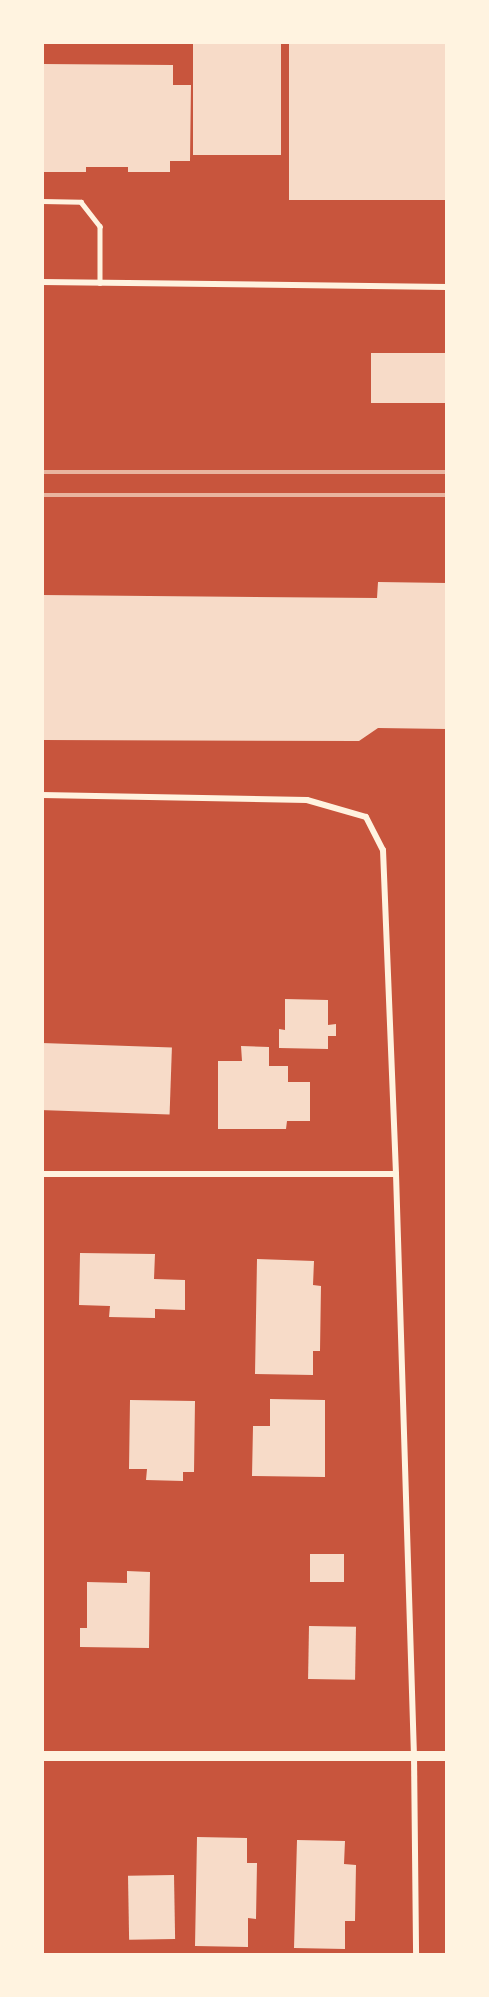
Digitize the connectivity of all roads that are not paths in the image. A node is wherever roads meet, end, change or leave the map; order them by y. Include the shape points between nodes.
1 (42, 201) edge
2 (42, 282) edge
3 (99, 283) junction
4 (447, 287) edge
5 (42, 795) edge
6 (42, 1174) edge
7 (396, 1174) junction
8 (414, 1755) junction
9 (42, 1756) edge
10 (447, 1756) edge
11 (416, 1955) edge

1 - 3 lane via 81,202 100,226
2 - 3 street
3 - 4 street
5 - 7 street via 307,800 366,818 383,850
6 - 7 street
7 - 8 street
8 - 9 street
8 - 10 street
8 - 11 street

